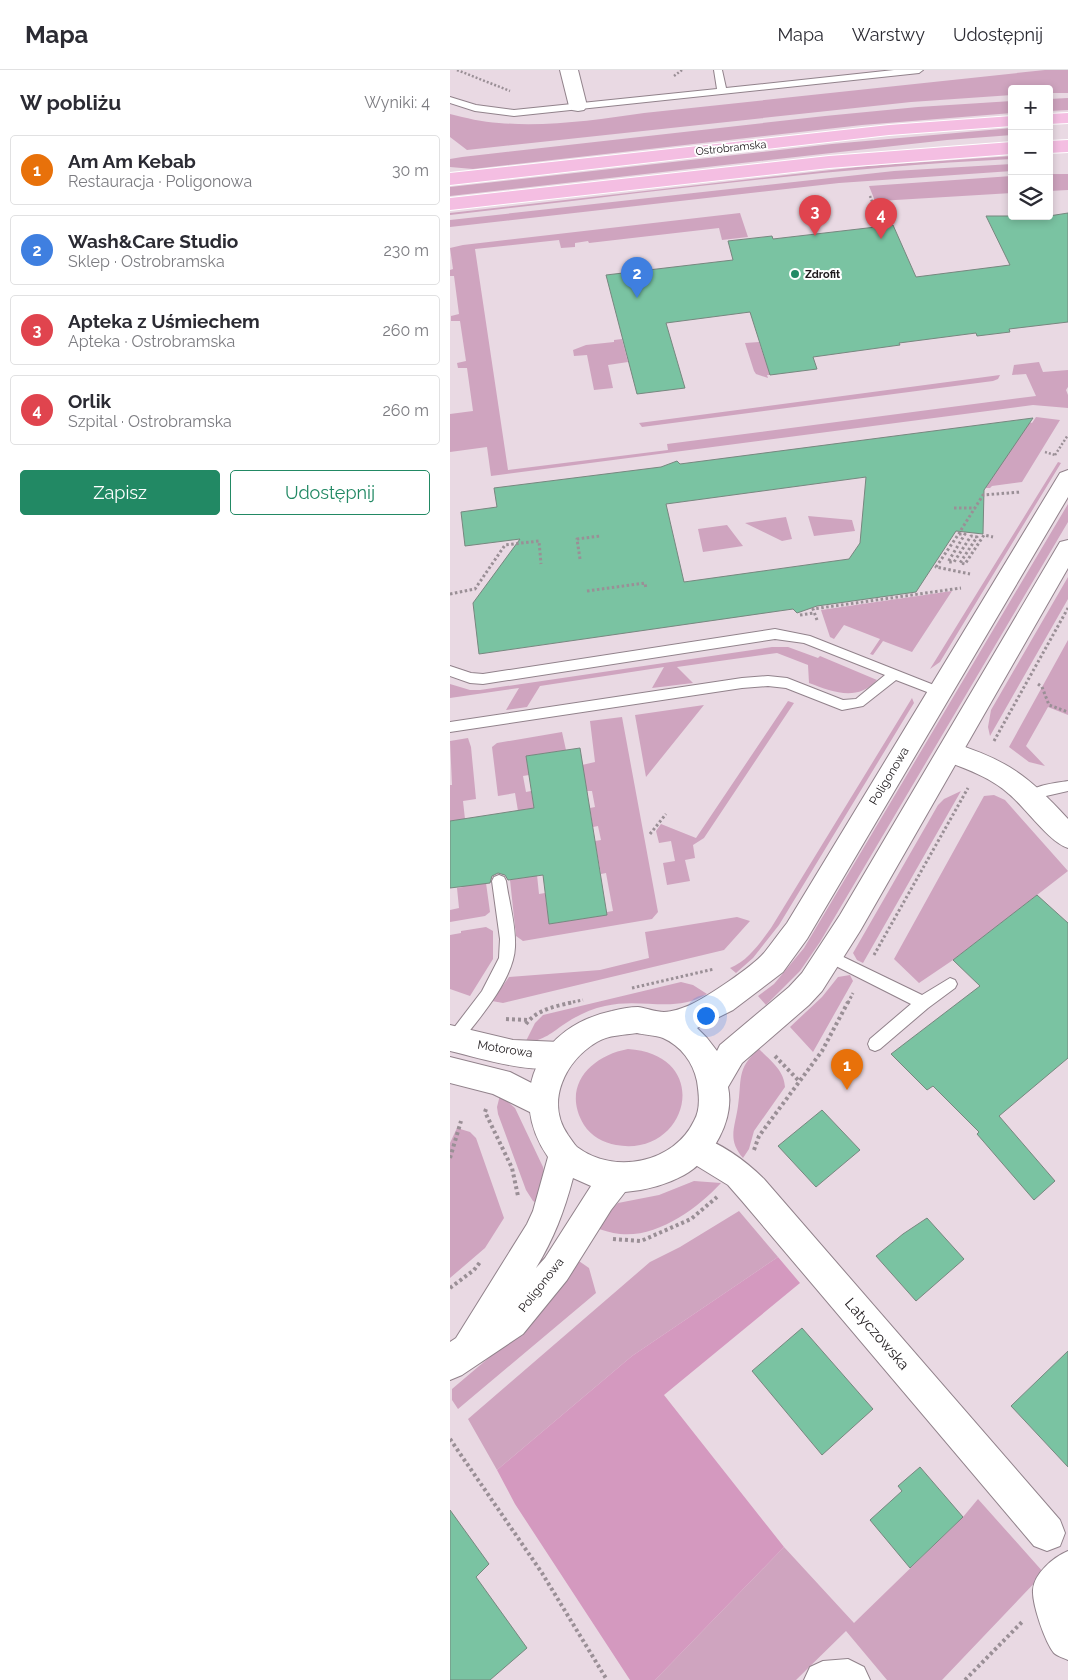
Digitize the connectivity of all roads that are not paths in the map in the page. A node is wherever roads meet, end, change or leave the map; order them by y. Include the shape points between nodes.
1 (569, 70) edge
2 (718, 70) edge
3 (919, 70) edge
4 (722, 91) junction
5 (450, 100) edge
6 (578, 106) junction
7 (1068, 118) edge
8 (1053, 119) edge
9 (1008, 121) edge
10 (1068, 146) edge
11 (1053, 147) edge
12 (1008, 148) edge
13 (451, 179) edge
14 (450, 204) edge
15 (1068, 478) edge
16 (1068, 548) edge
17 (450, 671) edge
18 (895, 674) junction
19 (940, 692) junction
20 (450, 727) edge
21 (950, 752) junction
22 (1068, 786) edge
23 (1031, 797) junction
24 (1068, 837) edge
25 (499, 881) dead end
26 (829, 956) junction
27 (950, 984) dead end
28 (923, 1003) junction
29 (664, 1025) junction
30 (452, 1039) edge
31 (875, 1044) dead end
32 (560, 1055) junction
33 (450, 1070) edge
34 (715, 1081) junction
35 (542, 1104) junction
36 (695, 1148) junction
37 (564, 1155) junction
38 (617, 1178) junction
39 (458, 1357) edge
40 (1047, 1533) dead end
41 (1068, 1569) edge
42 (1068, 1641) edge
43 (823, 1680) edge
44 (850, 1680) edge

1 - 6 street
2 - 4 lane
3 - 4 lane
4 - 6 lane
5 - 6 lane via 475,108 514,113
7 - 8 main road
9 - 13 main road, Ostrobramska via 889,130
10 - 11 main road
12 - 14 main road, Ostrobramska via 813,163
15 - 19 street, Poligonowa
16 - 21 street
17 - 18 lane via 483,679 775,634 806,639
18 - 19 lane
18 - 20 lane via 859,703 842,705 787,683 768,681
19 - 29 street, Poligonowa via 797,931 774,963 723,1002 696,1016
21 - 23 street via 996,770
21 - 26 street
22 - 23 lane
23 - 24 street
25 - 30 lane via 508,948 504,967
26 - 28 lane
26 - 34 street via 799,996 731,1054
27 - 28 lane
28 - 31 lane
29 - 32 street via 637,1020 610,1023 588,1032
29 - 34 street via 696,1046 706,1059
30 - 32 street, Motorowa via 513,1052
32 - 35 street via 548,1075
33 - 35 street via 499,1082
34 - 36 street via 714,1116
35 - 37 street via 547,1130
36 - 38 street via 667,1170 639,1178
36 - 40 street, Latyczowska via 739,1176 753,1190
37 - 38 street via 585,1169
37 - 39 street, Poligonowa via 548,1214 538,1235
38 - 39 street, Poligonowa via 580,1228 556,1269 511,1322
41 - 42 street via 1051,1589 1057,1623
43 - 44 street

